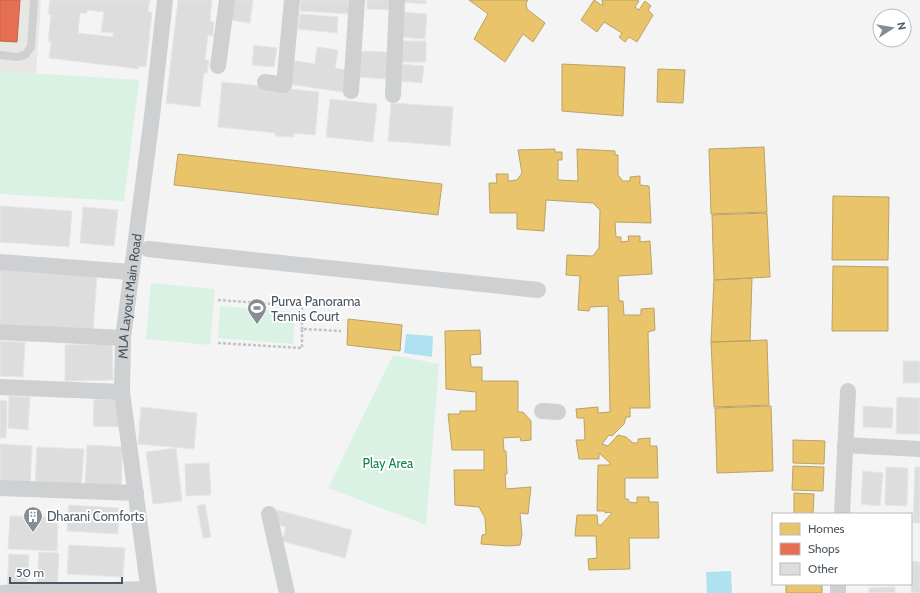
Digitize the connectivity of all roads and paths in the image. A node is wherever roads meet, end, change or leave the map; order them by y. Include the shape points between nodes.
1 (34, 0) edge
2 (165, 0) edge
3 (227, 0) edge
4 (292, 0) edge
5 (358, 0) edge
6 (397, 0) edge
7 (0, 55) edge
8 (218, 66) dead end
9 (265, 82) dead end
10 (351, 91) dead end
11 (393, 95) dead end
12 (148, 249) dead end
13 (0, 262) edge
14 (131, 272) junction
15 (538, 290) dead end
16 (218, 300) dead end
17 (302, 329) junction
18 (341, 331) dead end
19 (0, 332) edge
20 (123, 338) junction
21 (218, 343) dead end
22 (0, 387) edge
23 (848, 391) dead end
24 (122, 392) junction
25 (542, 411) dead end
26 (558, 412) dead end
27 (845, 445) junction
28 (920, 449) edge
29 (0, 488) edge
30 (136, 492) junction
31 (842, 513) edge
32 (269, 514) dead end
33 (149, 591) edge
34 (0, 593) edge
35 (287, 593) edge

1 - 7 lane via 31,47 25,55
2 - 14 street, MLA Layout Main Road
3 - 8 street
4 - 9 street via 284,85
5 - 10 street
6 - 11 street
12 - 15 street
13 - 14 street
14 - 20 street, MLA Layout Main Road
16 - 17 path via 302,306
17 - 18 path
17 - 21 path via 302,348
19 - 20 street
20 - 24 street, MLA Layout Main Road
22 - 24 street
23 - 27 street
24 - 30 street, MLA Layout Main Road
25 - 26 street
27 - 28 street
27 - 31 street
29 - 30 street
30 - 33 street, MLA Layout Main Road
32 - 35 street
33 - 34 street

